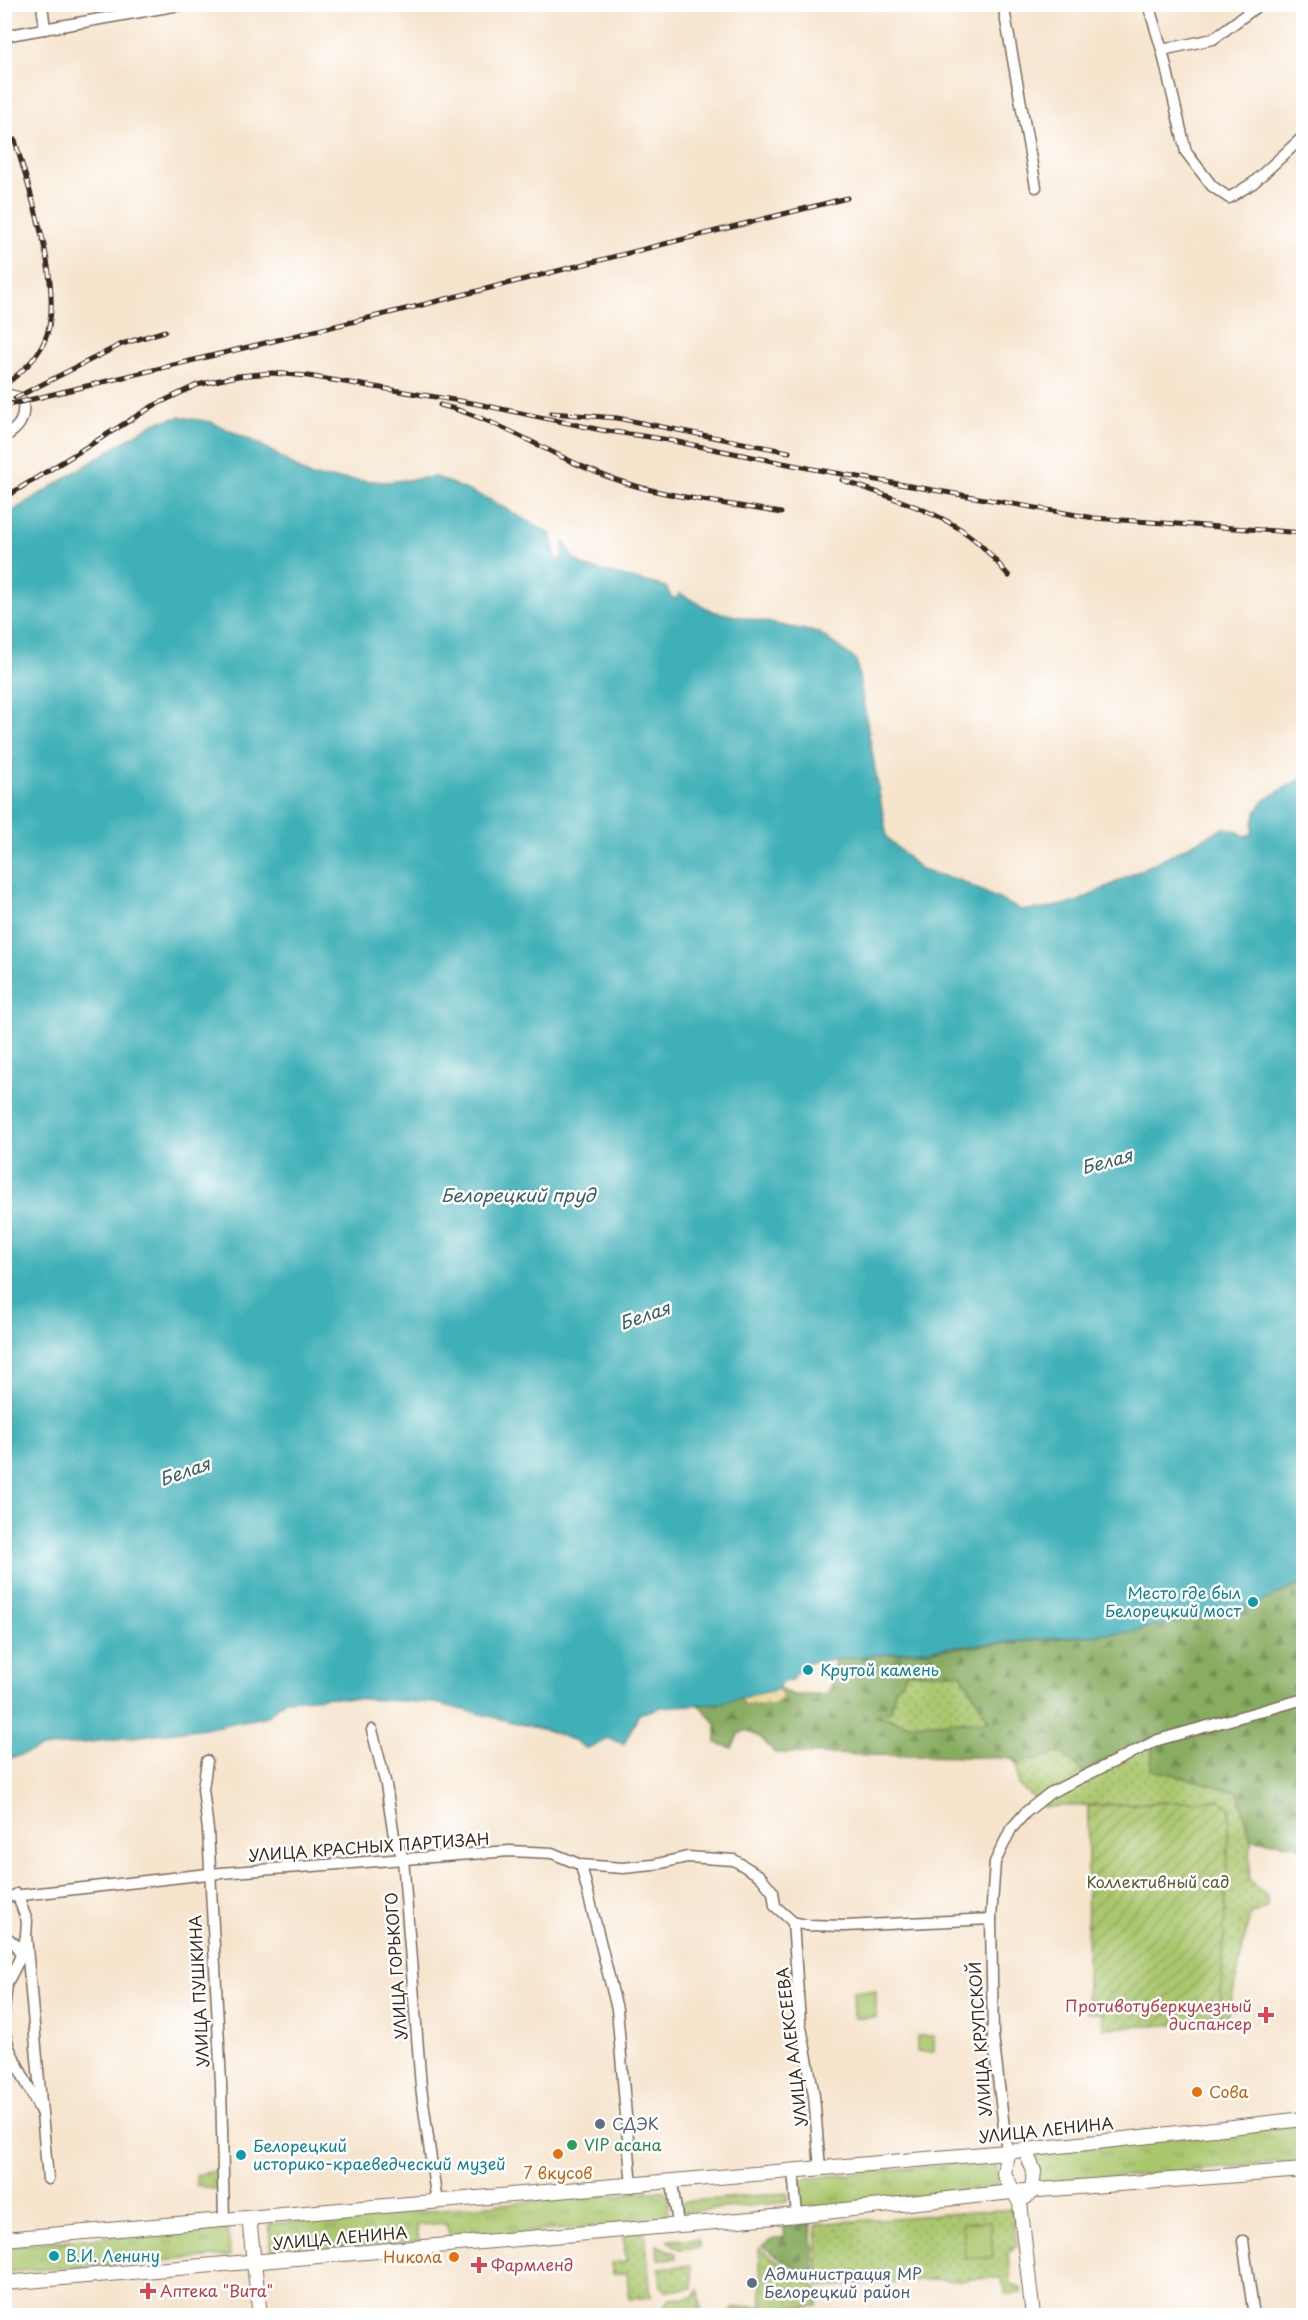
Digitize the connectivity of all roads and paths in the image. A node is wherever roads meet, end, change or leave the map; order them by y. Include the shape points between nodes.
1 (42, 4) edge
2 (185, 4) edge
3 (1003, 4) edge
4 (1148, 4) edge
5 (1260, 4) edge
6 (45, 29) junction
7 (4, 36) edge
8 (1162, 50) junction
9 (1304, 136) edge
10 (1036, 187) dead end
11 (4, 394) edge
12 (4, 438) edge
13 (1304, 1699) edge
14 (372, 1730) dead end
15 (207, 1761) dead end
16 (403, 1858) junction
17 (581, 1865) junction
18 (208, 1874) junction
19 (17, 1894) junction
20 (4, 1897) edge
21 (991, 1919) junction
22 (793, 1922) junction
23 (4, 1935) edge
24 (26, 1936) junction
25 (21, 1956) junction
26 (4, 2012) edge
27 (4, 2031) edge
28 (42, 2114) junction
29 (1304, 2119) edge
30 (1025, 2150) junction
31 (1007, 2152) junction
32 (819, 2169) junction
33 (1304, 2170) edge
34 (793, 2171) junction
35 (48, 2180) dead end
36 (672, 2183) junction
37 (632, 2187) junction
38 (1032, 2191) junction
39 (1016, 2198) junction
40 (437, 2203) junction
41 (797, 2215) junction
42 (249, 2218) junction
43 (224, 2221) junction
44 (678, 2223) junction
45 (4, 2239) edge
46 (1243, 2241) dead end
47 (254, 2262) junction
48 (4, 2283) edge
49 (260, 2316) edge
50 (1033, 2316) edge
51 (1254, 2316) edge

1 - 6 street
2 - 6 street
3 - 10 street
4 - 8 street
5 - 8 street via 1213,39
6 - 7 street
8 - 9 street via 1186,152 1212,186 1229,198 1253,183
11 - 12 street via 18,397 25,415 17,429
13 - 21 street, УЛИЦА КРУПСКОЙ via 1158,1740 1050,1793 1011,1829 995,1862
14 - 16 street, УЛИЦА ГОРЬКОГО via 394,1836
15 - 18 street, УЛИЦА ПУШКИНА via 202,1790 208,1830
16 - 17 street, УЛИЦА КРАСНЫХ ПАРТИЗАН via 510,1851 552,1853
16 - 18 street, УЛИЦА КРАСНЫХ ПАРТИЗАН
16 - 40 street, УЛИЦА ГОРЬКОГО via 421,2087
17 - 22 street, УЛИЦА КРАСНЫХ ПАРТИЗАН via 623,1868 687,1857 734,1860 760,1875 773,1892 775,1906
17 - 37 street via 617,2009
18 - 19 street, УЛИЦА КРАСНЫХ ПАРТИЗАН
18 - 43 street, УЛИЦА ПУШКИНА
19 - 20 street, УЛИЦА КРАСНЫХ ПАРТИЗАН
19 - 24 street via 27,1921
21 - 22 street via 845,1926
21 - 31 street, УЛИЦА КРУПСКОЙ via 993,2036
22 - 32 street, УЛИЦА АЛЕКСЕЕВА via 800,2022 815,2104
23 - 25 street via 17,1946
24 - 25 street
24 - 28 street
25 - 26 street via 7,1983
27 - 28 street
28 - 35 street
29 - 30 main road, УЛИЦА ЛЕНИНА
30 - 31 main road, УЛИЦА ЛЕНИНА
30 - 38 main road via 1034,2171
31 - 32 main road, УЛИЦА ЛЕНИНА
31 - 39 main road, УЛИЦА КРУПСКОЙ via 1005,2174
32 - 34 main road, УЛИЦА ЛЕНИНА
33 - 38 main road, УЛИЦА ЛЕНИНА
34 - 36 main road, УЛИЦА ЛЕНИНА
34 - 41 street
36 - 37 main road, УЛИЦА ЛЕНИНА
36 - 44 street
37 - 40 main road, УЛИЦА ЛЕНИНА
38 - 39 main road, УЛИЦА ЛЕНИНА
39 - 41 main road, УЛИЦА ЛЕНИНА
39 - 50 main road, УЛИЦА КРУПСКОЙ
40 - 42 main road, УЛИЦА ЛЕНИНА
41 - 44 main road, УЛИЦА ЛЕНИНА
42 - 43 main road, УЛИЦА ЛЕНИНА
42 - 47 main road
43 - 45 main road, УЛИЦА ЛЕНИНА
44 - 47 main road, УЛИЦА ЛЕНИНА
46 - 51 street
47 - 48 main road, УЛИЦА ЛЕНИНА
47 - 49 main road

